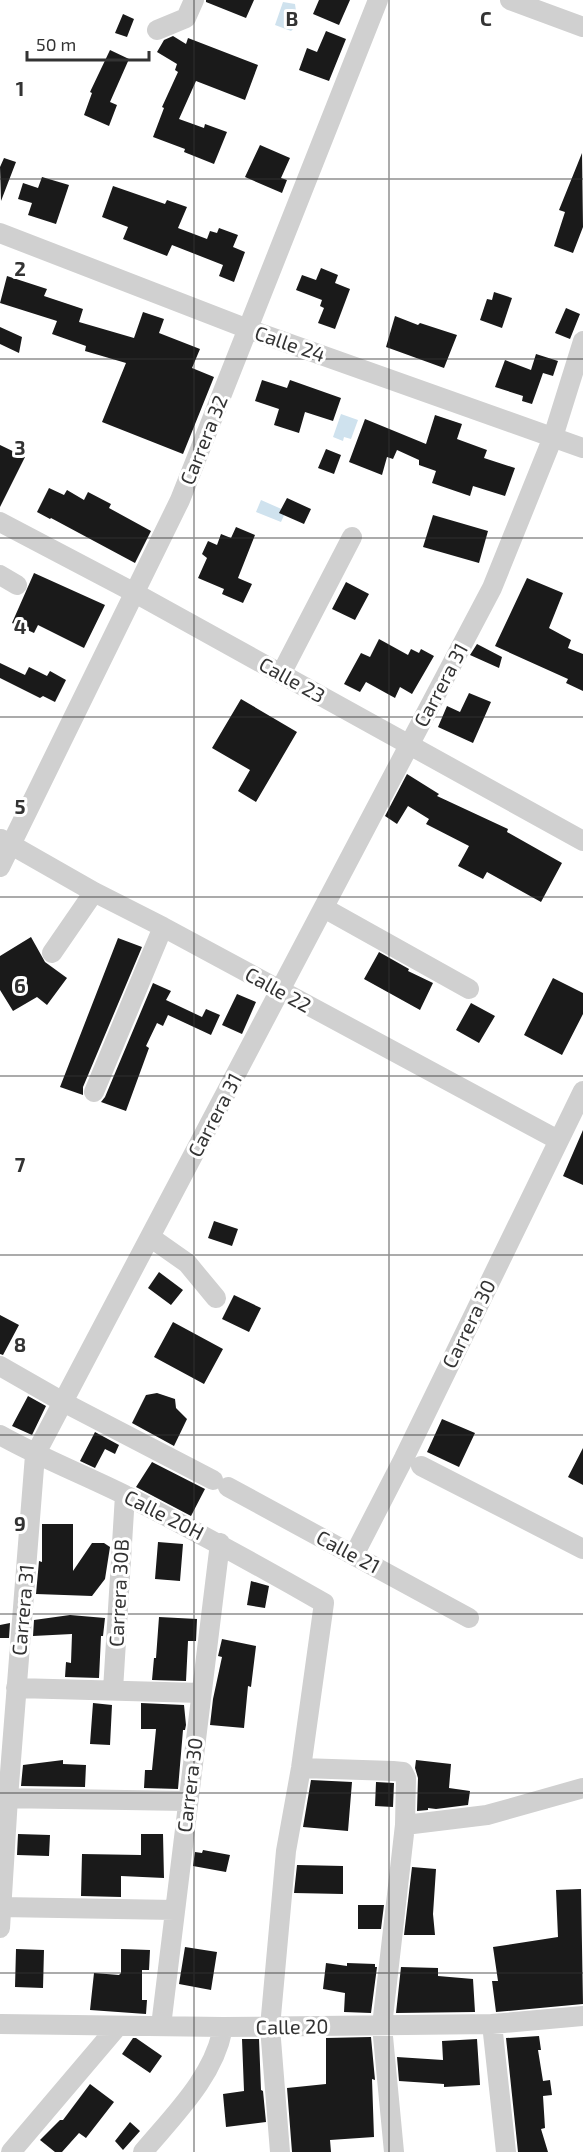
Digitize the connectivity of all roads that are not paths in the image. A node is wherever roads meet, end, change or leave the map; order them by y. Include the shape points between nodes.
1 (194, 0) edge
2 (378, 0) edge
3 (510, 0) edge
4 (583, 27) edge
5 (157, 30) dead end
6 (0, 233) edge
7 (248, 329) junction
8 (583, 341) edge
9 (553, 436) junction
10 (583, 448) edge
11 (0, 522) edge
12 (352, 537) dead end
13 (0, 575) edge
14 (17, 585) dead end
15 (135, 593) junction
16 (281, 674) junction
17 (409, 746) junction
18 (6, 841) edge
19 (583, 841) edge
20 (0, 867) edge
21 (94, 892) junction
22 (324, 908) junction
23 (163, 927) junction
24 (52, 953) dead end
25 (469, 989) dead end
26 (280, 991) junction
27 (583, 1091) edge
28 (94, 1092) dead end
29 (558, 1140) junction
30 (150, 1237) junction
31 (216, 1298) dead end
32 (0, 1366) edge
33 (63, 1402) junction
34 (0, 1435) edge
35 (35, 1455) junction
36 (422, 1466) dead end
37 (125, 1495) junction
38 (220, 1544) junction
39 (583, 1549) edge
40 (354, 1555) junction
41 (469, 1618) dead end
42 (16, 1688) junction
43 (113, 1690) junction
44 (201, 1693) junction
45 (301, 1768) junction
46 (583, 1788) edge
47 (4, 1798) edge
48 (188, 1801) junction
49 (405, 1825) junction
50 (1, 1908) edge
51 (175, 1910) junction
52 (0, 1928) edge
53 (583, 2016) edge
54 (0, 2024) edge
55 (492, 2024) junction
56 (118, 2026) junction
57 (160, 2026) junction
58 (382, 2026) junction
59 (223, 2027) junction
60 (270, 2027) junction
61 (11, 2152) edge
62 (143, 2152) edge
63 (280, 2152) edge
64 (394, 2152) edge
65 (506, 2152) edge

1 - 5 street via 186,18
2 - 7 street, Carrera 32
3 - 4 street
6 - 7 street, Calle 24
7 - 9 street, Calle 24
7 - 15 street, Carrera 32 via 180,500
8 - 9 street, Carrera 31
9 - 10 street, Calle 24
9 - 17 street, Carrera 31 via 492,588
11 - 15 street, Calle 23
12 - 16 street
13 - 14 street
15 - 16 street, Calle 23
15 - 18 street, Carrera 32
16 - 17 street, Calle 23
17 - 19 street, Calle 23
17 - 22 street, Carrera 31
18 - 20 street, Carrera 32
18 - 21 street, Calle 22
21 - 23 street, Calle 22
21 - 24 street
22 - 25 street
22 - 26 street, Carrera 31
23 - 26 street, Calle 22
23 - 28 street
26 - 29 street, Calle 22
26 - 30 street, Carrera 31
27 - 29 street, Carrera 30
29 - 40 street, Carrera 30
30 - 31 street via 187,1263
30 - 33 street, Carrera 31
32 - 33 street, Calle 21
33 - 35 street, Carrera 31
33 - 40 street, Calle 21
34 - 35 street, Calle 20H
35 - 37 street, Calle 20H
35 - 42 street, Carrera 31
36 - 39 street
37 - 38 street, Calle 20H
37 - 43 street, Carrera 30B
38 - 44 street, Carrera 30
38 - 45 street, Calle 20H via 324,1603
40 - 41 street, Calle 21
42 - 43 street
42 - 47 street, Carrera 31
43 - 44 street
44 - 48 street, Carrera 30
45 - 49 street via 403,1772
45 - 60 street via 286,1851
46 - 49 street via 486,1815
47 - 48 street
47 - 50 street, Carrera 31
48 - 51 street, Carrera 30
49 - 58 street
50 - 51 street
50 - 52 street, Carrera 31
51 - 57 street, Carrera 30
53 - 55 street, Calle 20
54 - 56 street, Calle 20
55 - 58 street, Calle 20
55 - 65 street
56 - 57 street, Calle 20
56 - 61 street
57 - 59 street, Calle 20
58 - 60 street, Calle 20
58 - 64 street
59 - 60 street, Calle 20
59 - 62 street via 216,2050 193,2091
60 - 63 street

